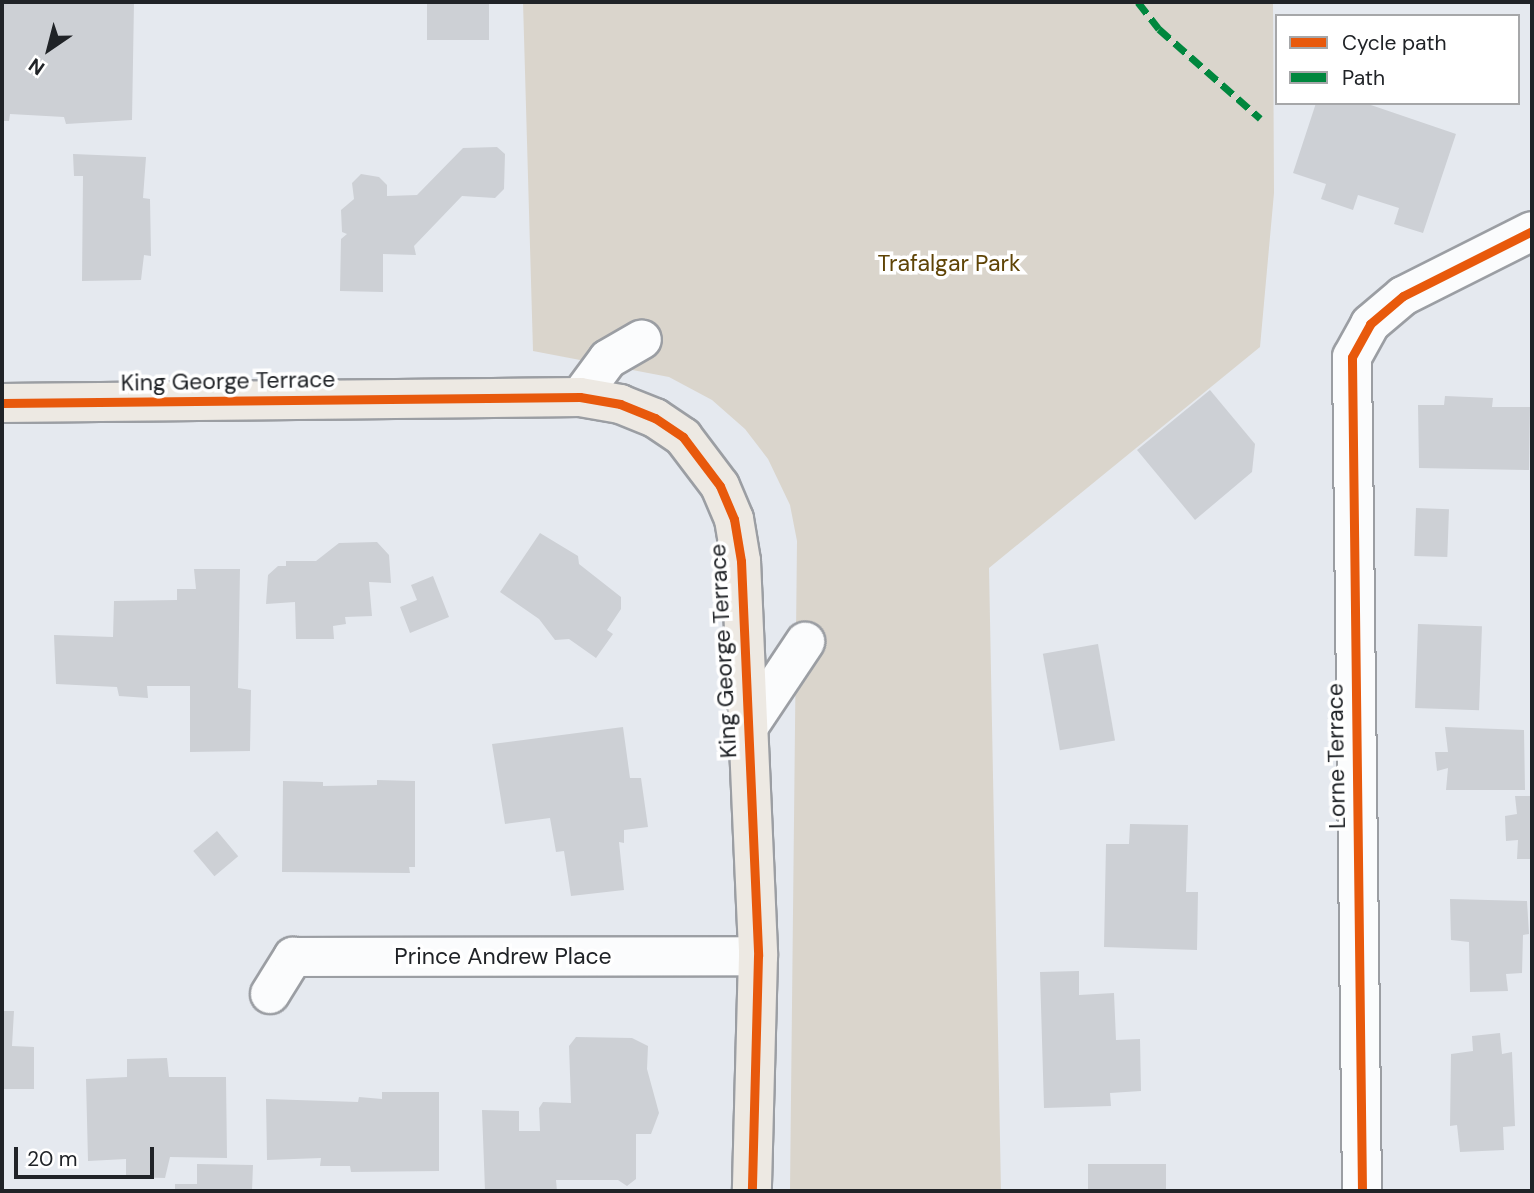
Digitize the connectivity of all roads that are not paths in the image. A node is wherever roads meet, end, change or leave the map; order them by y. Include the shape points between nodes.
1 (1532, 231) edge
2 (642, 339) dead end
3 (580, 397) junction
4 (2, 403) edge
5 (805, 642) dead end
6 (747, 729) junction
7 (758, 956) junction
8 (270, 994) dead end
9 (752, 1191) edge
10 (1362, 1191) edge

1 - 10 street, Lorne Terrace via 1403,296 1370,324 1352,357
2 - 3 street via 608,359
3 - 4 main road, King George Terrace
3 - 6 main road, King George Terrace via 620,404 655,418 683,437 720,486 734,519 741,561
5 - 6 street
6 - 7 main road, King George Terrace
7 - 8 street, Prince Andrew Place via 293,957
7 - 9 main road, King George Terrace

